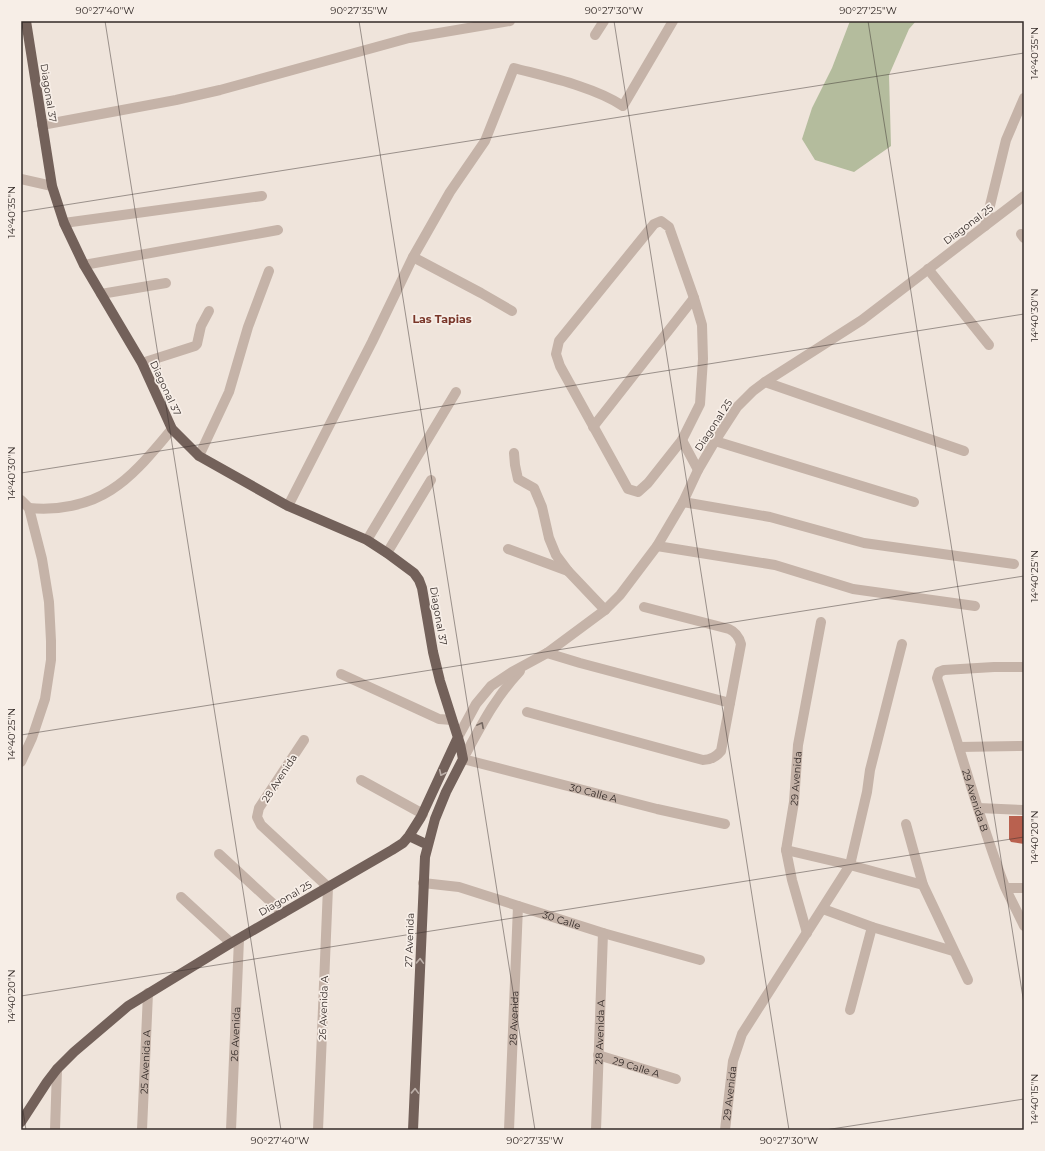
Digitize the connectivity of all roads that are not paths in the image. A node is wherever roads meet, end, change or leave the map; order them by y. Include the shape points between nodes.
1 (26, 21) edge
2 (510, 21) edge
3 (604, 21) edge
4 (673, 21) edge
5 (595, 35) dead end
6 (1024, 98) edge
7 (42, 125) junction
8 (21, 178) edge
9 (52, 186) junction
10 (262, 196) dead end
11 (1024, 196) edge
12 (64, 223) junction
13 (985, 226) junction
14 (278, 230) dead end
15 (413, 257) junction
16 (84, 265) junction
17 (928, 268) junction
18 (269, 271) dead end
19 (166, 283) dead end
20 (101, 294) junction
21 (694, 298) junction
22 (209, 311) dead end
23 (512, 311) dead end
24 (989, 345) dead end
25 (142, 363) junction
26 (765, 382) junction
27 (456, 392) dead end
28 (593, 427) junction
29 (172, 429) junction
30 (682, 440) junction
31 (715, 441) junction
32 (964, 452) dead end
33 (514, 453) dead end
34 (199, 456) junction
35 (698, 470) junction
36 (431, 480) dead end
37 (21, 500) edge
38 (683, 502) junction
39 (914, 502) dead end
40 (288, 506) junction
41 (29, 508) junction
42 (367, 540) junction
43 (657, 546) junction
44 (508, 549) dead end
45 (387, 553) junction
46 (1014, 564) dead end
47 (568, 571) junction
48 (975, 606) dead end
49 (644, 607) dead end
50 (605, 610) junction
51 (821, 622) dead end
52 (902, 644) dead end
53 (547, 653) junction
54 (524, 666) junction
55 (1024, 667) edge
56 (341, 674) dead end
57 (730, 703) junction
58 (527, 712) dead end
59 (452, 720) junction
60 (458, 737) junction
61 (304, 740) dead end
62 (1024, 746) edge
63 (960, 747) junction
64 (463, 759) junction
65 (21, 762) edge
66 (362, 780) dead end
67 (978, 808) junction
68 (1024, 810) edge
69 (423, 814) junction
70 (725, 824) dead end
71 (906, 824) dead end
72 (409, 836) junction
73 (428, 844) junction
74 (786, 850) junction
75 (219, 854) dead end
76 (850, 865) junction
77 (423, 883) junction
78 (922, 885) junction
79 (328, 887) junction
80 (1006, 888) junction
81 (1024, 888) edge
82 (181, 897) dead end
83 (518, 906) junction
84 (823, 909) junction
85 (283, 913) junction
86 (1024, 926) edge
87 (872, 927) junction
88 (807, 933) junction
89 (603, 934) junction
90 (235, 941) junction
91 (953, 951) junction
92 (700, 960) dead end
93 (968, 980) dead end
94 (148, 994) junction
95 (850, 1010) dead end
96 (598, 1054) junction
97 (57, 1069) junction
98 (676, 1079) dead end
99 (21, 1122) edge
100 (55, 1130) edge
101 (142, 1130) edge
102 (231, 1130) edge
103 (318, 1130) edge
104 (413, 1130) edge
105 (509, 1130) edge
106 (596, 1130) edge
107 (725, 1130) edge

1 - 7 main road, Diagonal 37
2 - 7 street via 409,38 227,88
3 - 5 street
4 - 15 street via 623,106 592,91 514,68 485,140 450,192
6 - 13 street via 1006,140
7 - 9 main road, Diagonal 37
8 - 9 street
9 - 12 main road, Diagonal 37
10 - 12 street
11 - 13 street, Diagonal 25
12 - 16 main road, Diagonal 37
13 - 17 street, Diagonal 25
14 - 16 street
15 - 23 street
15 - 40 street
16 - 20 main road, Diagonal 37
17 - 24 street
17 - 26 street, Diagonal 25 via 862,320
18 - 34 street via 248,327 229,392
19 - 20 street
20 - 25 main road, Diagonal 37
21 - 28 street
21 - 28 street via 669,227 661,221 654,224 559,341 556,354 560,366
21 - 30 street via 702,325 704,359 700,404
22 - 25 street via 202,324 196,346
25 - 29 main road, Diagonal 37
26 - 31 street, Diagonal 25 via 737,407
26 - 32 street
27 - 42 street
28 - 30 street via 628,488 638,492
29 - 34 main road, Diagonal 37
29 - 41 street via 131,474 112,490 91,500 66,507 44,510
30 - 35 street
31 - 35 street, Diagonal 25
31 - 39 street
33 - 47 street via 518,479 534,488 542,507 549,538 556,555
34 - 40 main road, Diagonal 37
35 - 38 street, Diagonal 25
36 - 45 street
37 - 41 street
38 - 43 street, Diagonal 25
38 - 46 street via 770,517 864,543
40 - 42 main road, Diagonal 37
41 - 65 street via 46,581 51,660 45,699
42 - 45 main road, Diagonal 37
43 - 48 street via 774,565 853,589
43 - 50 street, Diagonal 25 via 620,595
44 - 47 street
45 - 59 main road, Diagonal 37 via 414,573 421,584 433,652
47 - 50 street
49 - 57 street via 736,633 741,644
50 - 53 street, Diagonal 25
51 - 74 street, 29 Avenida via 798,745 794,802
52 - 76 street, 29 Avenida via 870,770
53 - 54 street, Diagonal 25
53 - 57 street
54 - 60 street, Diagonal 25 via 501,678 482,695
64 -> 54 street, Diagonal 25 via 492,706
55 - 63 street, 29 Avenida B via 994,666 938,672 937,678
56 - 59 street via 439,719
57 - 58 street via 721,751 715,758 707,760
59 - 60 main road, Diagonal 37
60 - 64 main road, Diagonal 37
60 -> 69 main road, Diagonal 25
61 - 79 street, 28 Avenida via 259,808 257,817 261,825
62 - 63 street
63 - 67 street, 29 Avenida B
64 - 70 street, 30 Calle A
64 - 73 main road, 27 Avenida via 446,792
66 - 69 street
67 - 68 street
67 - 80 street, 29 Avenida B
69 - 72 main road, Diagonal 25
71 - 78 street
72 - 73 main road
72 - 79 main road, Diagonal 25 via 392,850
73 - 77 main road, 27 Avenida
74 - 76 street
74 - 88 street, 29 Avenida
75 - 85 street
76 - 78 street
76 - 84 street, 29 Avenida
77 - 83 street, 30 Calle via 459,887
104 -> 77 main road, 27 Avenida
78 - 91 street
79 - 85 main road, Diagonal 25
79 - 103 street, 26 Avenida A
80 - 81 street
80 - 86 street, 29 Avenida B
82 - 90 street
83 - 89 street, 30 Calle
83 - 105 street, 28 Avenida
84 - 87 street
84 - 88 street, 29 Avenida
85 - 90 main road, Diagonal 25
87 - 91 street
87 - 95 street
88 - 107 street, 29 Avenida via 742,1034 733,1061
89 - 92 street, 30 Calle
89 - 96 street, 28 Avenida A
90 - 94 main road, Diagonal 25
90 - 102 street, 26 Avenida
91 - 93 street
94 - 97 main road, Diagonal 25 via 107,1023
94 - 101 street, 25 Avenida A
96 - 98 street, 29 Calle A
96 - 106 street, 28 Avenida A
97 - 99 main road, Diagonal 25
97 - 100 street

